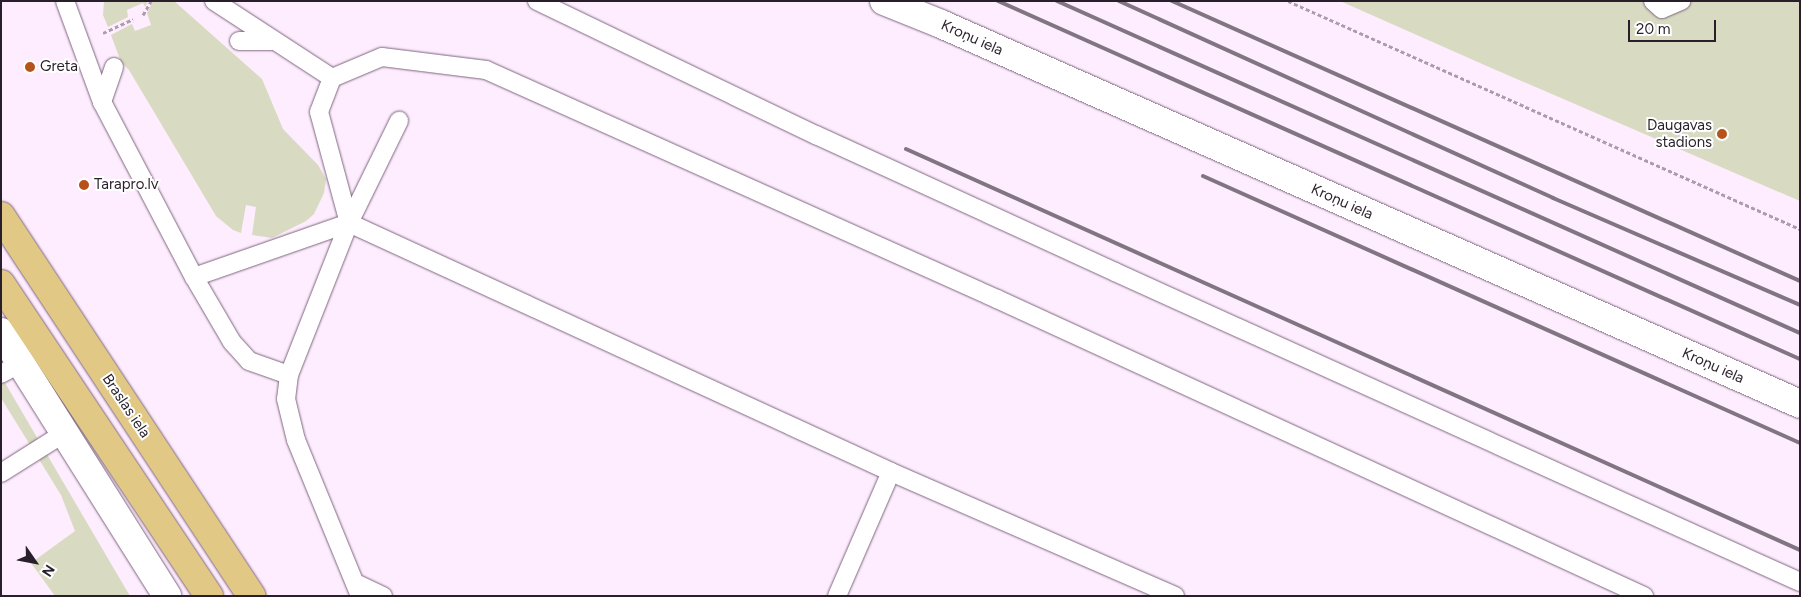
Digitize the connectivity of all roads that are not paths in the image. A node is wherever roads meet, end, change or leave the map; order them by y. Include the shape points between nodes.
1 (65, 1) edge
2 (214, 1) edge
3 (537, 1) edge
4 (884, 1) edge
5 (1653, 1) edge
6 (1681, 1) edge
7 (239, 41) dead end
8 (274, 41) junction
9 (114, 67) dead end
10 (332, 78) junction
11 (102, 102) junction
12 (399, 121) dead end
13 (1, 216) edge
14 (349, 223) junction
15 (194, 276) junction
16 (1, 284) edge
17 (1, 332) edge
18 (11, 368) edge
19 (289, 375) junction
20 (1800, 404) edge
21 (66, 432) junction
22 (891, 472) junction
23 (1, 473) edge
24 (1800, 582) edge
25 (357, 589) edge
26 (167, 596) edge
27 (209, 596) edge
28 (252, 596) edge
29 (383, 596) edge
30 (837, 596) edge
31 (1175, 596) edge
32 (1644, 596) edge

1 - 11 lane
2 - 8 lane
3 - 24 lane via 825,139
4 - 20 street, Kroņu iela
5 - 6 lane via 1662,9
7 - 8 lane
8 - 10 lane
9 - 11 lane
10 - 14 lane via 319,112
10 - 32 lane via 382,57 486,70 997,299
11 - 15 lane
12 - 14 lane
13 - 28 main road, Braslas iela
14 - 15 lane
14 - 19 lane
14 - 22 lane
15 - 19 lane via 232,342 249,361
16 - 27 main road
17 - 18 street
18 - 21 street
19 - 25 lane via 286,399 296,440
21 - 23 lane
21 - 26 street
22 - 30 lane
22 - 31 lane
25 - 29 lane

